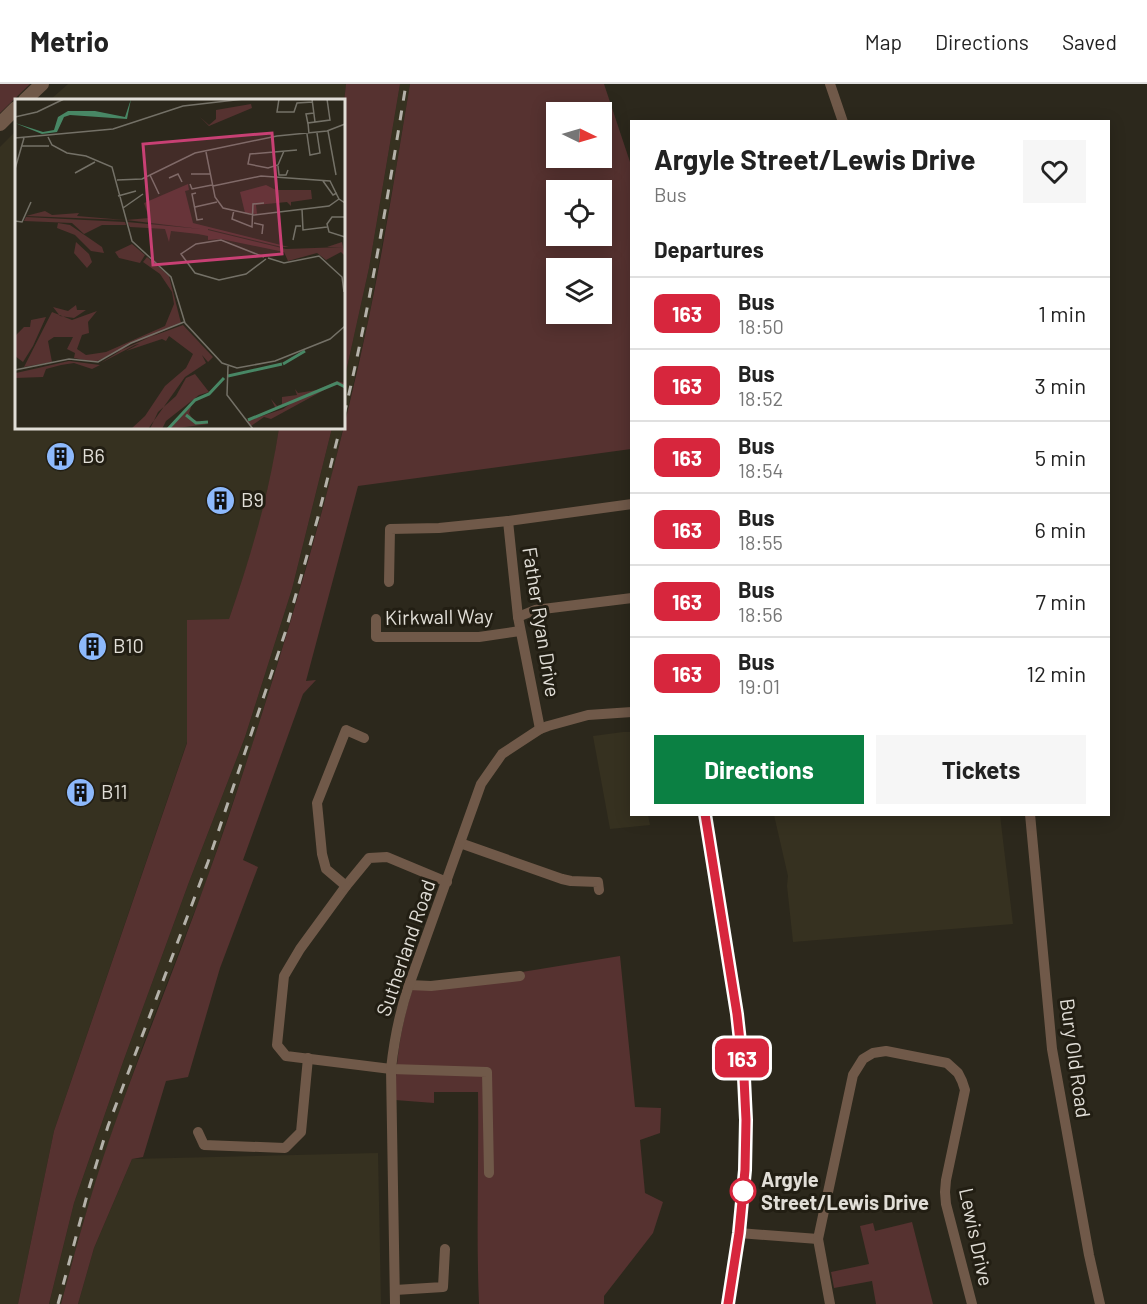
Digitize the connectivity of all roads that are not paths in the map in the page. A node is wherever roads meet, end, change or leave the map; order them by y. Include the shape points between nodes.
1 (42, 84) edge
2 (830, 84) edge
3 (26, 99) edge
4 (15, 109) edge
5 (842, 120) edge
6 (0, 124) edge
7 (630, 504) edge
8 (508, 521) junction
9 (389, 582) dead end
10 (630, 598) edge
11 (518, 617) junction
12 (376, 620) dead end
13 (520, 631) junction
14 (630, 712) edge
15 (540, 729) junction
16 (364, 738) dead end
17 (705, 816) edge
18 (1030, 816) edge
19 (460, 843) junction
20 (447, 882) junction
21 (346, 886) junction
22 (599, 891) dead end
23 (520, 976) dead end
24 (410, 985) junction
25 (308, 1058) junction
26 (391, 1069) junction
27 (973, 1076) dead end
28 (962, 1081) junction
29 (198, 1132) dead end
30 (489, 1173) dead end
31 (739, 1233) junction
32 (818, 1239) junction
33 (445, 1249) dead end
34 (395, 1290) junction
35 (395, 1304) edge
36 (728, 1304) edge
37 (830, 1304) edge
38 (972, 1304) edge
39 (1100, 1304) edge

1 - 3 street
2 - 5 street
4 - 6 street
7 - 8 street
8 - 9 street via 390,529
8 - 11 street, Father Ryan Drive
10 - 11 street via 535,610
11 - 13 street, Father Ryan Drive
12 - 13 street, Kirkwall Way via 376,637 478,637
13 - 15 street, Father Ryan Drive
14 - 15 street, Sutherland Road via 588,715
15 - 19 street, Sutherland Road via 502,754 481,784
16 - 21 street via 345,730 317,803 326,869
17 - 31 street via 744,1078 745,1170
18 - 39 street, Bury Old Road via 1052,1049
19 - 20 street, Sutherland Road
19 - 22 street via 562,879 597,882
20 - 21 street via 387,857 369,858
20 - 24 street, Sutherland Road
21 - 25 street via 284,976 277,1045 286,1056
23 - 24 street
24 - 26 street, Sutherland Road via 401,1008
25 - 26 street
25 - 29 street via 301,1132 285,1148 204,1145
26 - 30 street via 487,1072
26 - 34 street, Sutherland Road
27 - 28 street
28 - 32 street via 947,1063 886,1051 863,1059 853,1075
28 - 38 street, Lewis Drive via 964,1101 945,1192
31 - 32 street
31 - 36 street
32 - 37 street
33 - 34 street via 443,1287
34 - 35 street, Sutherland Road

